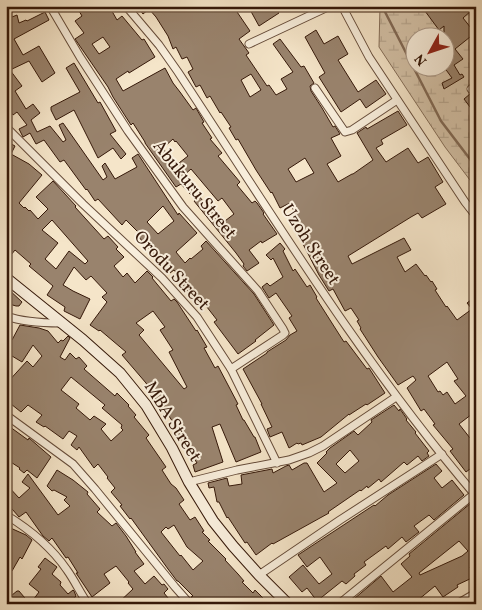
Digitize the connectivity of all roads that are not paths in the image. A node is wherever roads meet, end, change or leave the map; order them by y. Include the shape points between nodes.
1 (50, 6) edge
2 (126, 6) edge
3 (330, 6) edge
4 (342, 6) edge
5 (249, 44) dead end
6 (315, 88) dead end
7 (397, 100) junction
8 (6, 127) edge
9 (476, 216) edge
10 (6, 278) edge
11 (6, 316) edge
12 (60, 323) junction
13 (231, 369) junction
14 (396, 397) junction
15 (6, 415) edge
16 (442, 454) junction
17 (277, 463) junction
18 (189, 482) junction
19 (475, 495) edge
20 (6, 515) edge
21 (259, 575) junction
22 (476, 593) edge
23 (88, 604) edge
24 (190, 604) edge
25 (288, 604) edge
26 (338, 604) edge
27 (457, 604) edge

1 - 13 street, Abukuru Street via 128,131 184,207 258,291 285,333
2 - 14 street, Uzoh Street via 178,72 320,289
3 - 5 street
4 - 7 street
6 - 7 street via 345,132
7 - 9 street
8 - 13 street, Orodu Street via 162,278 197,317
10 - 12 street, MBA Street
11 - 12 street via 16,320
12 - 18 street, MBA Street via 120,373 146,405
13 - 17 street, Orodu Street
14 - 16 street, Uzoh Street
14 - 17 street via 323,446
15 - 24 street via 74,464
16 - 19 street, Uzoh Street
16 - 21 street
17 - 18 street
18 - 21 street, MBA Street via 213,521
19 - 26 street
20 - 23 street via 56,556
21 - 25 street, MBA Street
22 - 27 street

